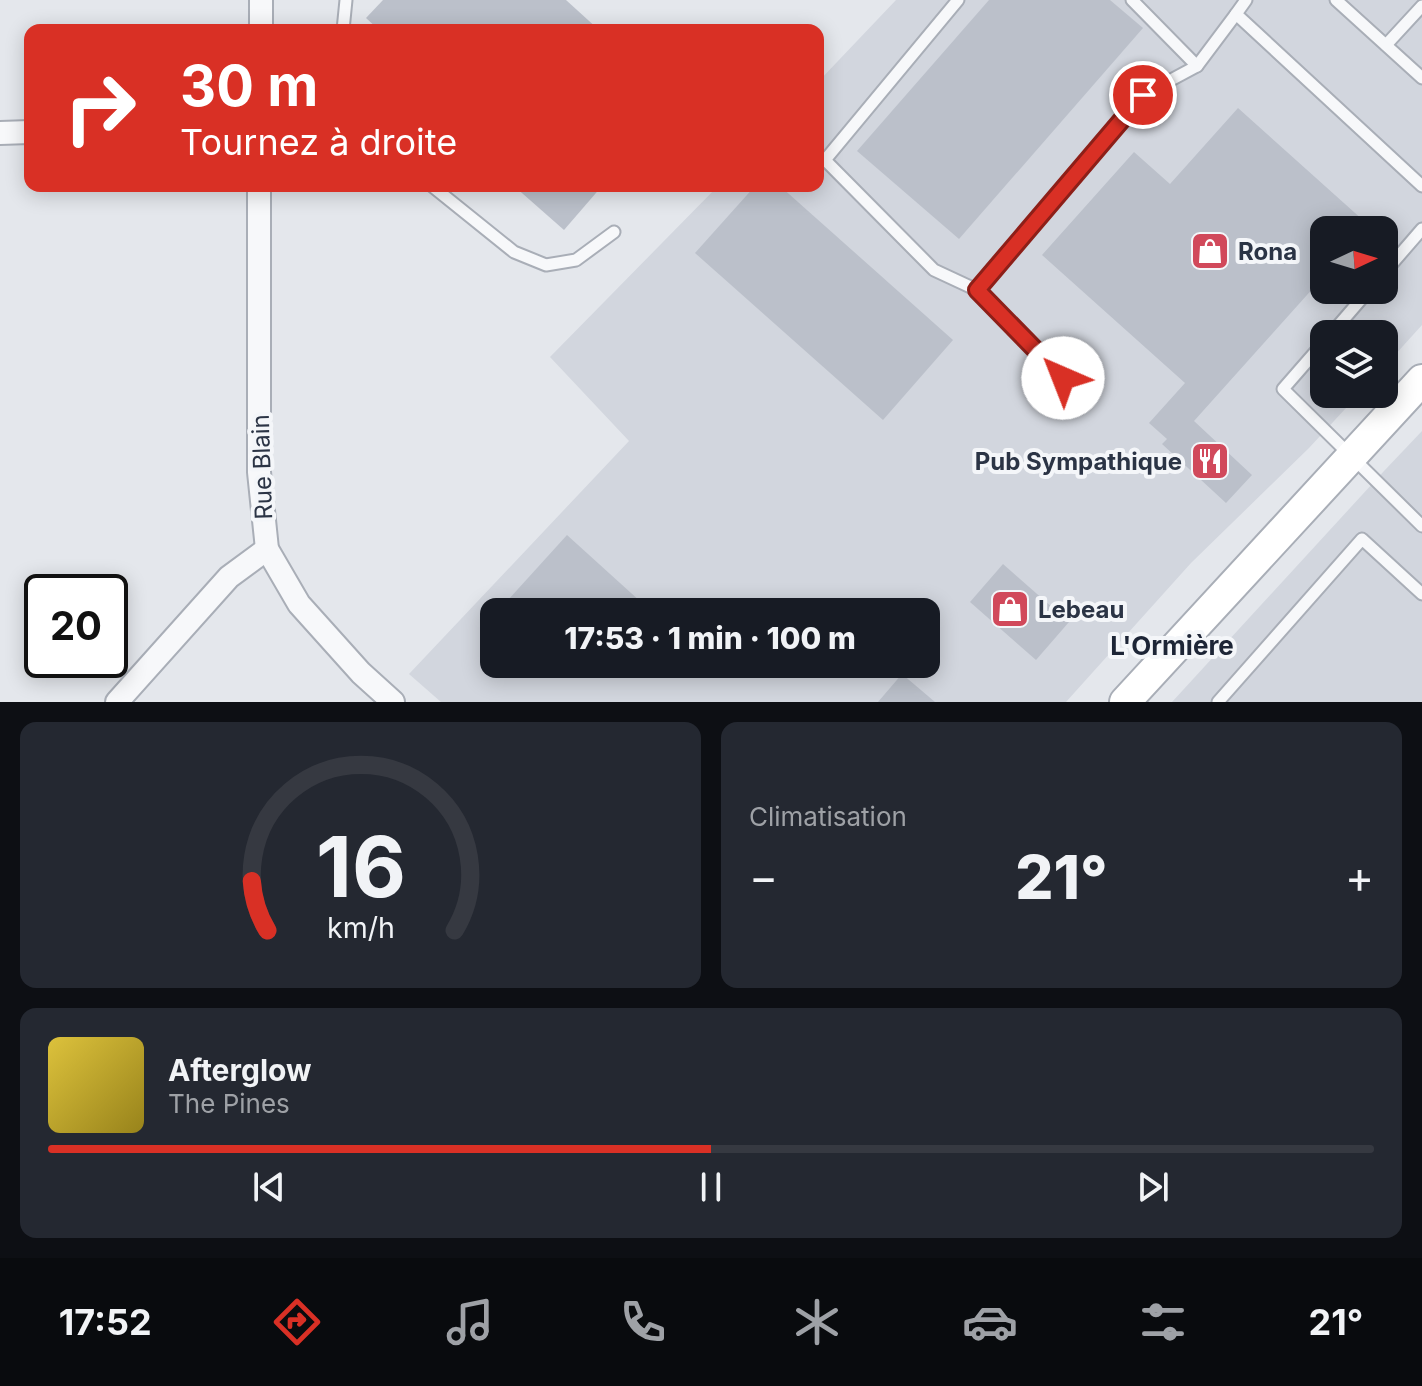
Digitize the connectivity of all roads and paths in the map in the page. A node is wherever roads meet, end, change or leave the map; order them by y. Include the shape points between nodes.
1 (261, 0) edge
2 (346, 0) edge
3 (958, 0) edge
4 (1132, 0) edge
5 (1246, 0) edge
6 (1336, 0) edge
7 (1422, 6) edge
8 (1236, 14) junction
9 (261, 24) edge
10 (344, 24) edge
11 (1386, 45) junction
12 (1197, 66) junction
13 (1422, 78) edge
14 (24, 132) edge
15 (0, 133) edge
16 (1422, 186) edge
17 (259, 192) edge
18 (439, 192) edge
19 (1422, 229) edge
20 (614, 232) dead end
21 (1398, 257) edge
22 (977, 290) junction
23 (1357, 304) edge
24 (1343, 320) edge
25 (1310, 358) edge
26 (1063, 378) dead end
27 (1422, 380) edge
28 (1351, 458) junction
29 (1422, 526) edge
30 (267, 549) junction
31 (1422, 594) edge
32 (117, 702) edge
33 (393, 702) edge
34 (1125, 702) edge
35 (1218, 702) edge

1 - 9 street
2 - 10 lane
3 - 22 lane via 825,160 934,270
4 - 12 lane
5 - 8 lane
6 - 11 lane
7 - 11 lane
8 - 12 lane
8 - 16 lane
11 - 13 lane
12 - 22 lane via 1143,95
14 - 15 street
17 - 30 street, Rue Blain via 259,472
18 - 20 lane via 514,252 546,265 576,260
19 - 21 lane
22 - 26 lane
23 - 24 lane
25 - 28 lane via 1283,389
27 - 28 main road
28 - 29 lane
28 - 34 main road
30 - 32 street via 229,577
30 - 33 street, Rue Blain via 299,604
31 - 35 lane via 1362,539

